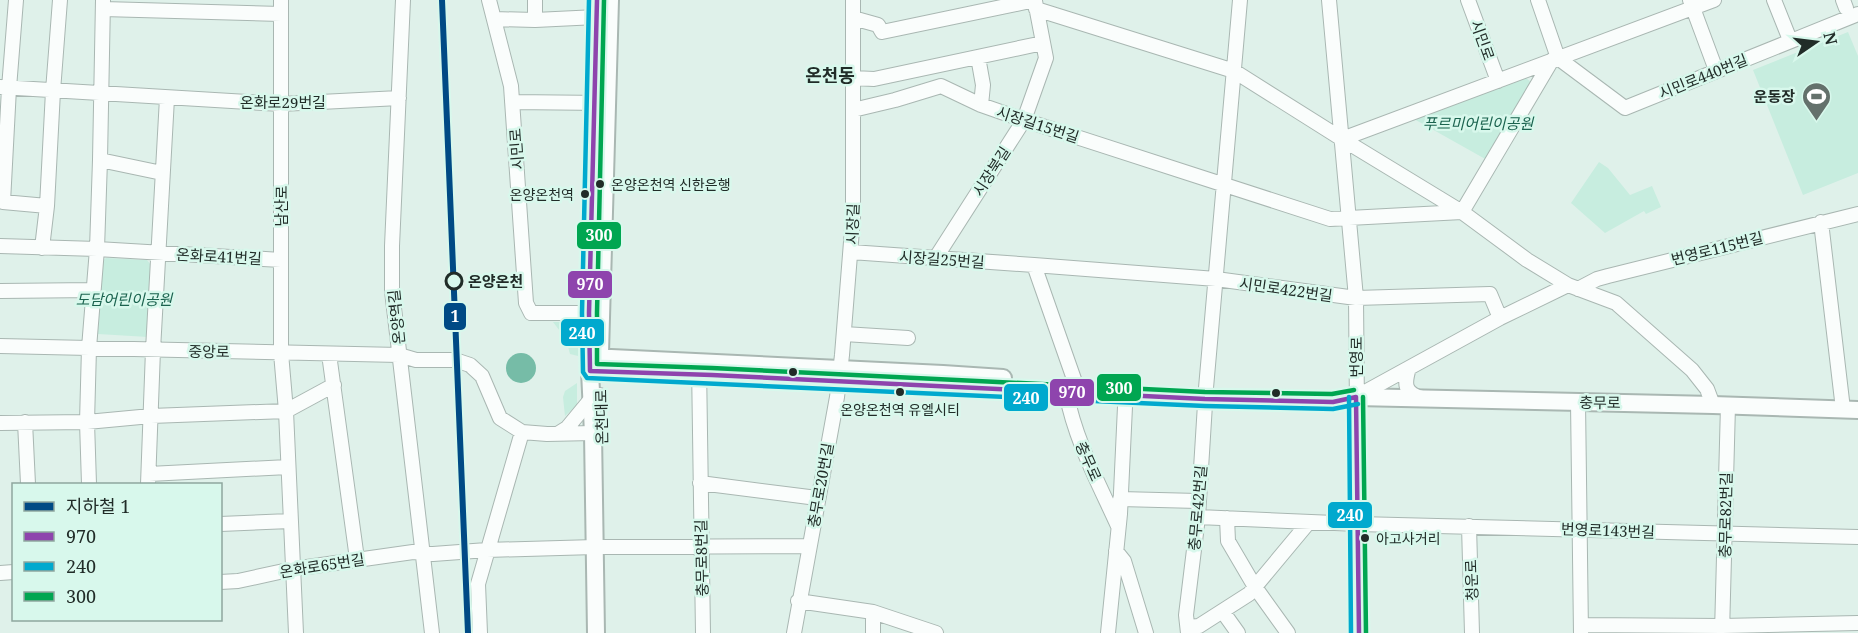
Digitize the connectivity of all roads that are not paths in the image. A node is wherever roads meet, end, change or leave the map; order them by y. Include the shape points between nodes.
1 (16, 0) edge
2 (60, 0) edge
3 (281, 0) edge
4 (403, 0) edge
5 (489, 0) edge
6 (535, 0) edge
7 (597, 0) edge
8 (610, 0) edge
9 (853, 0) edge
10 (1240, 0) edge
11 (1329, 0) edge
12 (1467, 0) edge
13 (1538, 0) edge
14 (1714, 0) edge
15 (1774, 0) edge
16 (1035, 3) edge
17 (1692, 4) edge
18 (103, 5) edge
19 (1849, 7) edge
20 (281, 14) junction
21 (597, 17) junction
22 (853, 18) junction
23 (494, 19) junction
24 (535, 20) junction
25 (1790, 40) junction
26 (1043, 43) junction
27 (978, 57) junction
28 (1555, 59) junction
29 (1716, 70) junction
30 (1234, 71) junction
31 (853, 78) junction
32 (1498, 81) junction
33 (4, 87) edge
34 (53, 91) junction
35 (102, 94) junction
36 (167, 98) junction
37 (399, 98) junction
38 (512, 102) junction
39 (601, 103) junction
40 (281, 104) junction
41 (981, 105) junction
42 (853, 110) junction
43 (1024, 120) junction
44 (1342, 139) junction
45 (100, 160) junction
46 (162, 172) junction
47 (1224, 184) junction
48 (47, 206) junction
49 (1462, 212) junction
50 (1858, 214) edge
51 (1350, 219) junction
52 (1821, 222) junction
53 (0, 246) edge
54 (42, 248) junction
55 (97, 249) junction
56 (851, 252) junction
57 (157, 253) junction
58 (934, 259) junction
59 (281, 260) junction
60 (1034, 265) junction
61 (1216, 279) junction
62 (1573, 287) junction
63 (93, 290) junction
64 (0, 291) edge
65 (1356, 298) junction
66 (589, 313) junction
67 (1500, 318) junction
68 (843, 334) junction
69 (908, 338) dead end
70 (0, 346) edge
71 (89, 348) junction
72 (153, 350) junction
73 (281, 353) junction
74 (329, 354) junction
75 (399, 355) junction
76 (595, 364) junction
77 (699, 368) junction
78 (1409, 368) junction
79 (840, 375) junction
80 (334, 385) junction
81 (1070, 387) junction
82 (1125, 390) junction
83 (1206, 393) junction
84 (596, 397) junction
85 (1356, 397) junction
86 (1422, 398) junction
87 (1578, 402) junction
88 (1720, 405) junction
89 (1851, 410) edge
90 (286, 411) junction
91 (151, 416) junction
92 (25, 422) junction
93 (87, 422) junction
94 (0, 423) edge
95 (522, 432) junction
96 (559, 433) junction
97 (593, 433) junction
98 (288, 467) junction
99 (148, 479) edge
100 (28, 483) edge
101 (88, 483) edge
102 (700, 483) junction
103 (817, 498) junction
104 (1120, 500) junction
105 (1198, 501) junction
106 (1198, 517) junction
107 (1227, 518) junction
108 (290, 521) junction
109 (1309, 522) junction
110 (222, 524) edge
111 (1358, 524) junction
112 (1469, 526) junction
113 (1119, 527) junction
114 (1580, 530) junction
115 (1724, 534) junction
116 (1858, 537) edge
117 (701, 546) junction
118 (809, 546) junction
119 (598, 547) junction
120 (487, 550) junction
121 (1116, 551) junction
122 (423, 553) junction
123 (357, 559) junction
124 (293, 569) junction
125 (222, 582) edge
126 (1255, 587) junction
127 (798, 601) junction
128 (873, 612) junction
129 (1223, 612) junction
130 (1858, 623) edge
131 (1581, 629) edge
132 (1722, 629) edge
133 (1188, 630) edge
134 (296, 633) edge
135 (432, 633) edge
136 (480, 633) edge
137 (596, 633) edge
138 (602, 633) edge
139 (703, 633) edge
140 (794, 633) edge
141 (873, 633) edge
142 (936, 633) edge
143 (1108, 633) edge
144 (1146, 633) edge
145 (1238, 633) edge
146 (1288, 633) edge
147 (1359, 633) edge
148 (1472, 633) edge

1 - 33 street
2 - 34 street
3 - 20 street, 남산로
4 - 37 street, 온양역길
5 - 23 street, 시민로
6 - 24 street
7 - 21 main road, 온천대로
8 - 39 main road, 온천대로
9 - 22 street, 시장길
10 - 30 street
11 - 44 street, 번영로
12 - 32 street, 시민로
13 - 28 street
14 - 17 street
15 - 25 street
16 - 22 street via 882,32 878,25
16 - 26 street, 시장북길
16 - 30 street
17 - 28 street
17 - 29 street
18 - 20 street
18 - 35 street
19 - 25 street, 시민로440번길
20 - 40 street, 남산로
21 - 24 street
21 - 39 main road, 온천대로
22 - 31 street, 시장길
23 - 24 street
23 - 38 street, 시민로
25 - 29 street, 시민로440번길
26 - 27 street
26 - 43 street, 시장북길 via 1046,58
27 - 31 street via 874,79
27 - 41 street via 983,86
28 - 29 street, 시민로440번길 via 1625,108
28 - 32 street
28 - 49 street
30 - 44 street
30 - 47 street
31 - 42 street, 시장길
32 - 44 street
33 - 34 street, 온화로29번길
33 - 48 street via 3,202
34 - 35 street, 온화로29번길
34 - 48 street
35 - 36 street, 온화로29번길
35 - 45 street
36 - 40 street, 온화로29번길
36 - 46 street
37 - 40 street, 온화로29번길
37 - 75 street, 온양역길 via 392,268
38 - 39 street
38 - 66 street, 시민로 via 526,303 531,313
39 - 66 main road, 온천대로
39 - 76 main road, 온천대로
40 - 59 street, 남산로
41 - 42 street, 시장길15번길 via 941,86
41 - 43 street, 시장길15번길
42 - 56 street, 시장길
43 - 47 street, 시장길15번길
43 - 58 street, 시장북길
44 - 49 street
44 - 51 street, 번영로
45 - 46 street
45 - 55 street
46 - 57 street
47 - 51 street via 1330,219
47 - 61 street
48 - 54 street
49 - 51 street
49 - 62 street via 1527,260
50 - 52 street, 번영로115번길
51 - 65 street, 번영로
52 - 62 street, 번영로115번길
52 - 89 street, 충무로
53 - 54 street, 온화로41번길
54 - 55 street, 온화로41번길
55 - 57 street, 온화로41번길
55 - 63 street
56 - 58 street, 시장길25번길
56 - 68 street, 시장길
57 - 59 street, 온화로41번길
57 - 72 street, 온화로41번길
58 - 60 street, 시장길25번길
59 - 73 street, 남산로
60 - 61 street, 시장길25번길
60 - 81 street
61 - 65 street, 시민로422번길
61 - 83 street
62 - 67 street, 번영로115번길
62 - 88 street via 1616,303 1692,370
63 - 64 street
63 - 71 street
65 - 67 street via 1490,294
65 - 85 street, 번영로
66 - 76 main road, 온천대로
67 - 78 street, 번영로115번길
68 - 69 street
68 - 79 street, 시장길
70 - 71 street, 중앙로
71 - 72 street, 중앙로
71 - 93 street
72 - 73 street, 중앙로
72 - 91 street, 온화로41번길
73 - 74 street, 중앙로
73 - 90 street, 남산로
74 - 75 street, 중앙로
74 - 80 street
75 - 95 street, 중앙로 via 470,365 482,376 500,418
75 - 122 street, 온양역길
76 - 77 main road, 충무로
76 - 84 main road, 온천대로
77 - 79 main road, 충무로
77 - 102 street, 충무로8번길
78 - 85 street, 번영로115번길
78 - 86 street via 1406,387 1412,395
79 - 81 main road, 충무로
79 - 81 main road, 충무로 via 914,372
79 - 103 street, 충무로20번길
80 - 90 street
80 - 123 street
81 - 82 main road, 충무로
81 - 113 street, 충무로 via 1070,413 1081,445
82 - 83 main road, 충무로
82 - 104 street
83 - 85 main road, 충무로 via 1334,391
83 - 105 street, 충무로42번길
84 - 96 street
84 - 97 main road, 온천대로
84 - 119 main road, 온천대로
85 - 86 main road, 충무로
85 - 111 street, 번영로
86 - 87 main road, 충무로
87 - 88 main road, 충무로
87 - 114 street
88 - 89 main road, 충무로
88 - 115 street, 충무로82번길
90 - 91 street
90 - 98 street, 남산로
91 - 93 street
91 - 99 street
92 - 93 street
92 - 94 street
92 - 100 street
93 - 101 street
95 - 96 street, 온천대로
95 - 120 street
96 - 97 street, 온천대로
97 - 119 main road, 온천대로
98 - 99 street
98 - 108 street, 남산로
102 - 103 street
102 - 117 street, 충무로8번길
103 - 118 street, 충무로20번길
104 - 105 street
104 - 113 street
105 - 106 street, 충무로42번길
106 - 107 street
106 - 133 street, 충무로42번길 via 1186,615
107 - 109 street
107 - 126 street via 1228,541
108 - 110 street
108 - 124 street, 남산로
109 - 111 street
109 - 126 street, 충무로42번길
111 - 112 street, 번영로143번길
111 - 147 street, 번영로
112 - 114 street, 번영로143번길
112 - 148 street, 청운로
113 - 121 street
114 - 115 street, 번영로143번길
114 - 131 street
115 - 116 street, 번영로143번길
115 - 132 street, 충무로82번길
117 - 118 street
117 - 119 street
117 - 139 street, 충무로8번길
118 - 127 street, 충무로20번길
119 - 120 street
119 - 137 main road, 온천대로
119 - 138 main road, 온천대로
120 - 122 street
120 - 136 street via 478,584
121 - 143 street
121 - 144 street via 1124,561
122 - 123 street, 온화로65번길
122 - 135 street, 온양역길
123 - 124 street, 온화로65번길
124 - 125 street, 온화로65번길
124 - 134 street, 남산로
126 - 129 street, 충무로42번길
126 - 146 street
127 - 128 street
127 - 140 street, 충무로20번길
128 - 141 street
128 - 142 street
129 - 133 street, 충무로42번길
129 - 145 street
130 - 132 street
131 - 132 street

